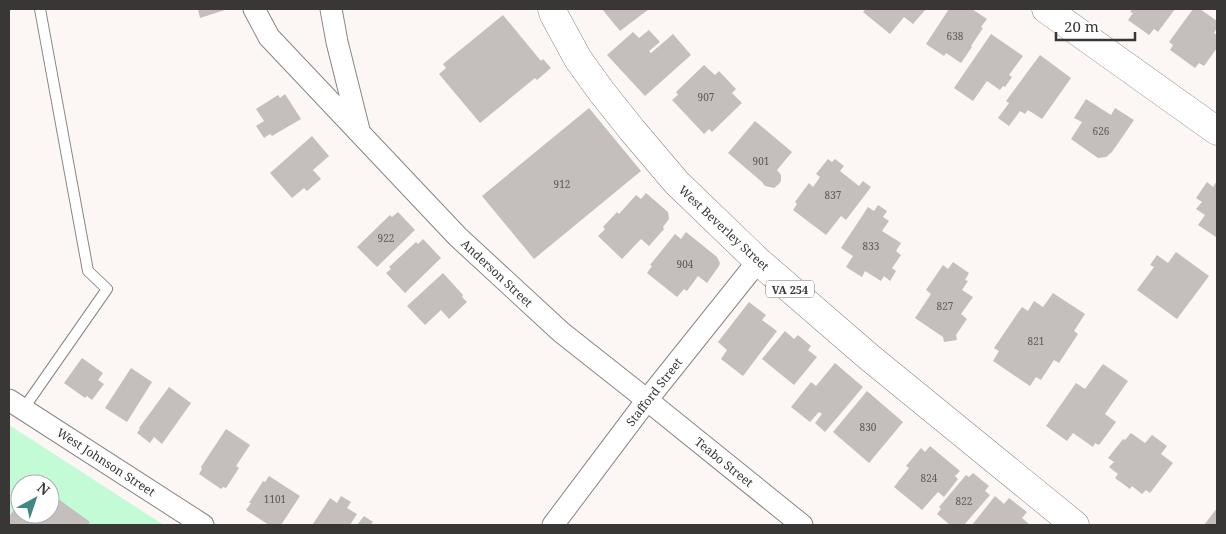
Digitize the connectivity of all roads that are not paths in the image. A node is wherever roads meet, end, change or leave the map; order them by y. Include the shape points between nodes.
1 (40, 9) edge
2 (254, 9) edge
3 (332, 9) edge
4 (552, 9) edge
5 (1046, 9) edge
6 (1217, 131) edge
7 (360, 132) junction
8 (758, 261) junction
9 (647, 400) junction
10 (16, 404) edge
11 (203, 525) edge
12 (553, 525) edge
13 (802, 525) edge
14 (1075, 525) edge

1 - 10 lane via 88,272 107,289
2 - 7 street, Anderson Street via 269,37
3 - 7 street, Anderson Street
4 - 8 main road, West Beverley Street / VA 254 via 578,58 632,130 677,183
5 - 6 main road
7 - 9 street, Anderson Street via 499,276 561,332
8 - 9 street, Stafford Street
8 - 14 main road, West Beverley Street / VA 254 via 869,357
9 - 12 street, Stafford Street
9 - 13 street, Teabo Street
10 - 11 street, West Johnson Street

